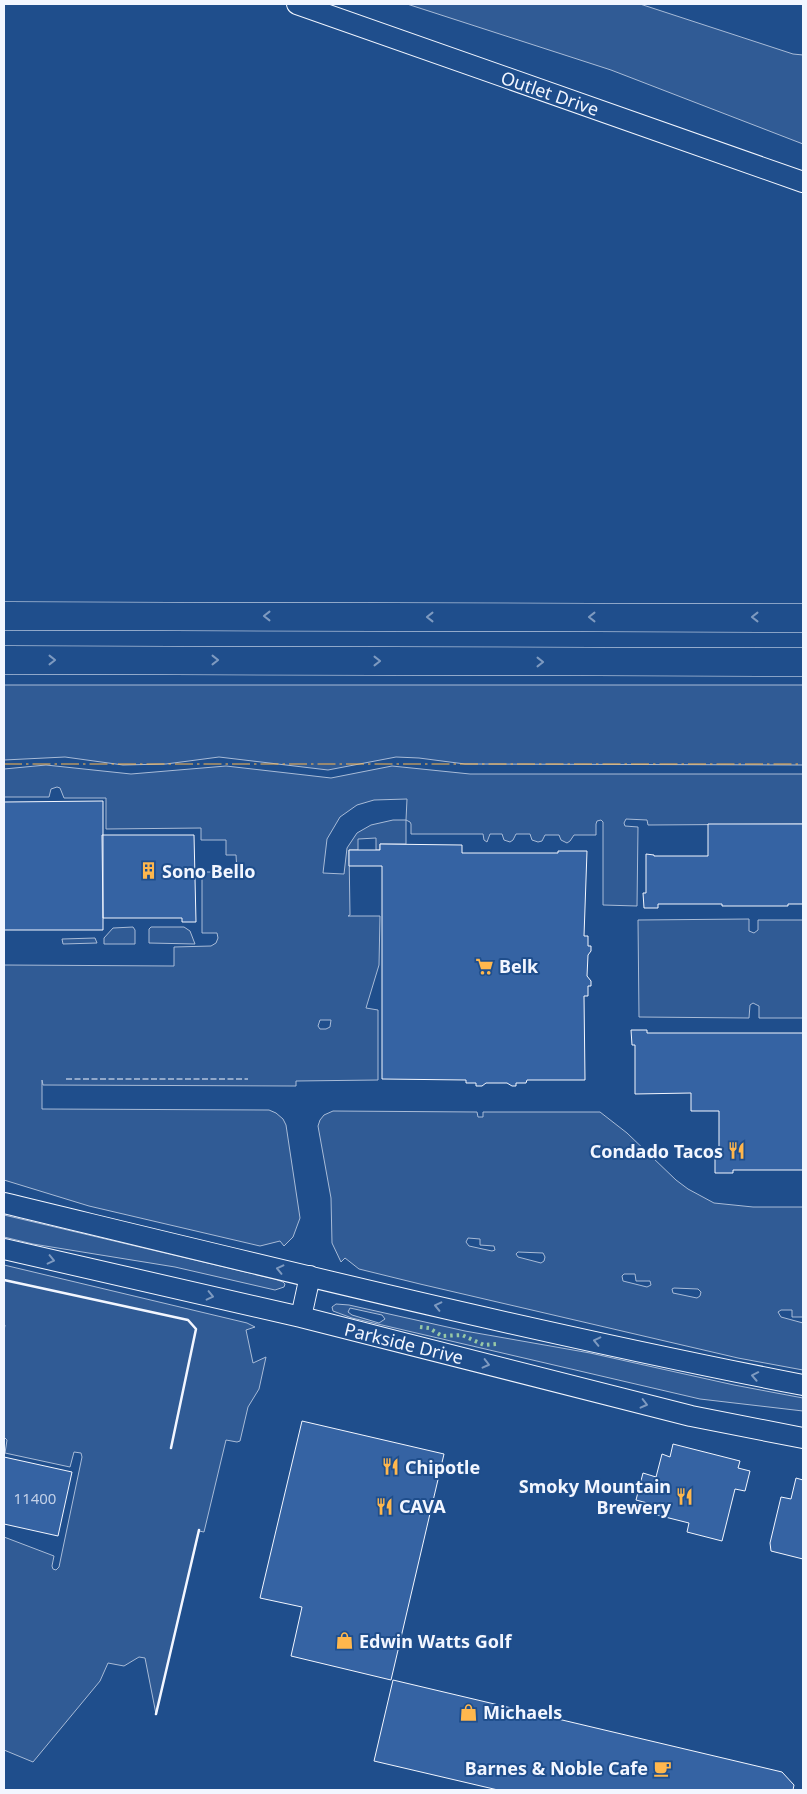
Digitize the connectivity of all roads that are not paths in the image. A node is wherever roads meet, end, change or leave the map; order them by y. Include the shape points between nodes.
1 (297, 4) edge
2 (803, 182) edge
3 (4, 616) edge
4 (803, 618) edge
5 (4, 660) edge
6 (803, 662) edge
7 (4, 1203) edge
8 (4, 1249) edge
9 (310, 1276) junction
10 (301, 1317) junction
11 (803, 1385) edge
12 (803, 1438) edge

1 - 2 street, Outlet Drive
4 -> 3 highway
5 -> 6 highway
9 -> 7 street
8 -> 10 street, Parkside Drive
9 - 10 street
11 -> 9 street
10 -> 12 street, Parkside Drive via 691,1416

